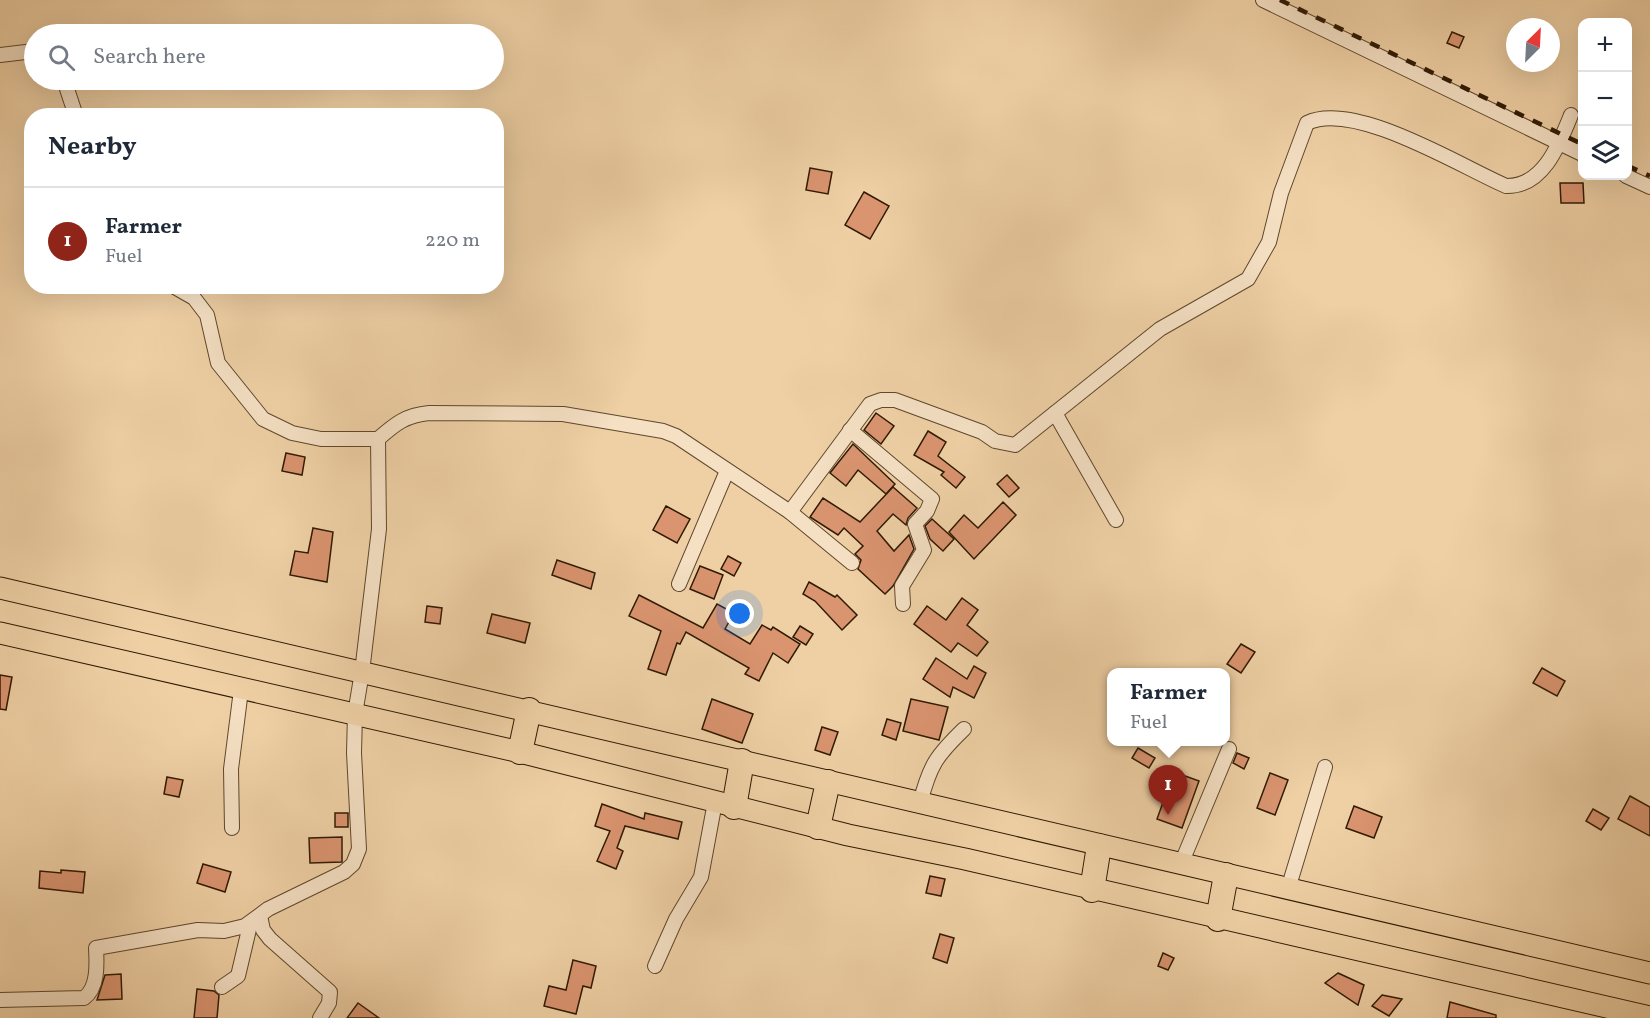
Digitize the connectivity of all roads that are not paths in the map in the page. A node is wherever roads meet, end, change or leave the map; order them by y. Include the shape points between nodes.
1 (1263, 0) edge
2 (24, 52) edge
3 (0, 55) edge
4 (67, 90) edge
5 (73, 108) edge
6 (1571, 115) dead end
7 (1559, 142) junction
8 (1578, 152) edge
9 (1632, 179) edge
10 (1650, 187) edge
11 (187, 294) edge
12 (1055, 413) junction
13 (850, 430) junction
14 (378, 439) junction
15 (727, 471) junction
16 (790, 512) junction
17 (1116, 520) dead end
18 (852, 563) dead end
19 (679, 584) dead end
20 (0, 588) edge
21 (903, 604) dead end
22 (0, 633) edge
23 (363, 672) junction
24 (241, 690) junction
25 (529, 710) junction
26 (355, 714) junction
27 (964, 729) dead end
28 (1229, 749) dead end
29 (520, 752) junction
30 (742, 761) junction
31 (1325, 766) dead end
32 (828, 782) junction
33 (920, 803) junction
34 (724, 804) junction
35 (818, 827) junction
36 (232, 828) dead end
37 (1099, 846) junction
38 (1181, 864) junction
39 (1226, 875) junction
40 (1288, 889) junction
41 (1092, 890) junction
42 (1218, 919) junction
43 (255, 920) junction
44 (655, 966) dead end
45 (1650, 973) edge
46 (222, 987) dead end
47 (0, 1000) edge
48 (1650, 1017) edge
49 (320, 1018) edge

1 - 7 street
2 - 3 street
4 - 5 street
6 - 7 street
7 - 8 street
7 - 12 street via 1537,176 1518,186 1506,186 1381,129 1326,117 1307,123 1281,193 1269,242 1248,279 1160,329
9 - 10 street
11 - 14 street via 207,315 218,363 263,419 292,433 321,439
12 - 13 street via 1010,446 895,400 870,404
12 - 17 street
13 - 16 street
13 - 21 street via 932,499 915,524 924,550 902,586
14 - 15 street via 412,414 563,414 663,431
14 - 23 street via 379,529
15 - 16 street
15 - 19 street
16 - 18 street
20 - 23 main road
22 - 24 main road
23 - 25 main road
23 - 26 street
24 - 26 main road
24 - 36 street via 231,769
25 - 29 highway
25 - 30 main road
26 - 29 main road
26 - 43 street via 357,856 344,872 268,909
27 - 33 street via 937,755
28 - 38 street
29 - 34 main road
30 - 32 main road
30 - 34 highway
31 - 40 street
32 - 33 main road
32 - 35 highway
33 - 37 main road
34 - 35 main road
34 - 44 street via 701,877
35 - 41 main road
37 - 38 main road
37 - 41 highway
38 - 39 main road
39 - 40 main road
39 - 42 highway
40 - 45 main road
41 - 42 main road
42 - 48 main road
43 - 46 street via 238,976
43 - 47 street via 224,931 191,931 96,948 94,984 84,998
43 - 49 street via 270,939 330,992 329,1003

